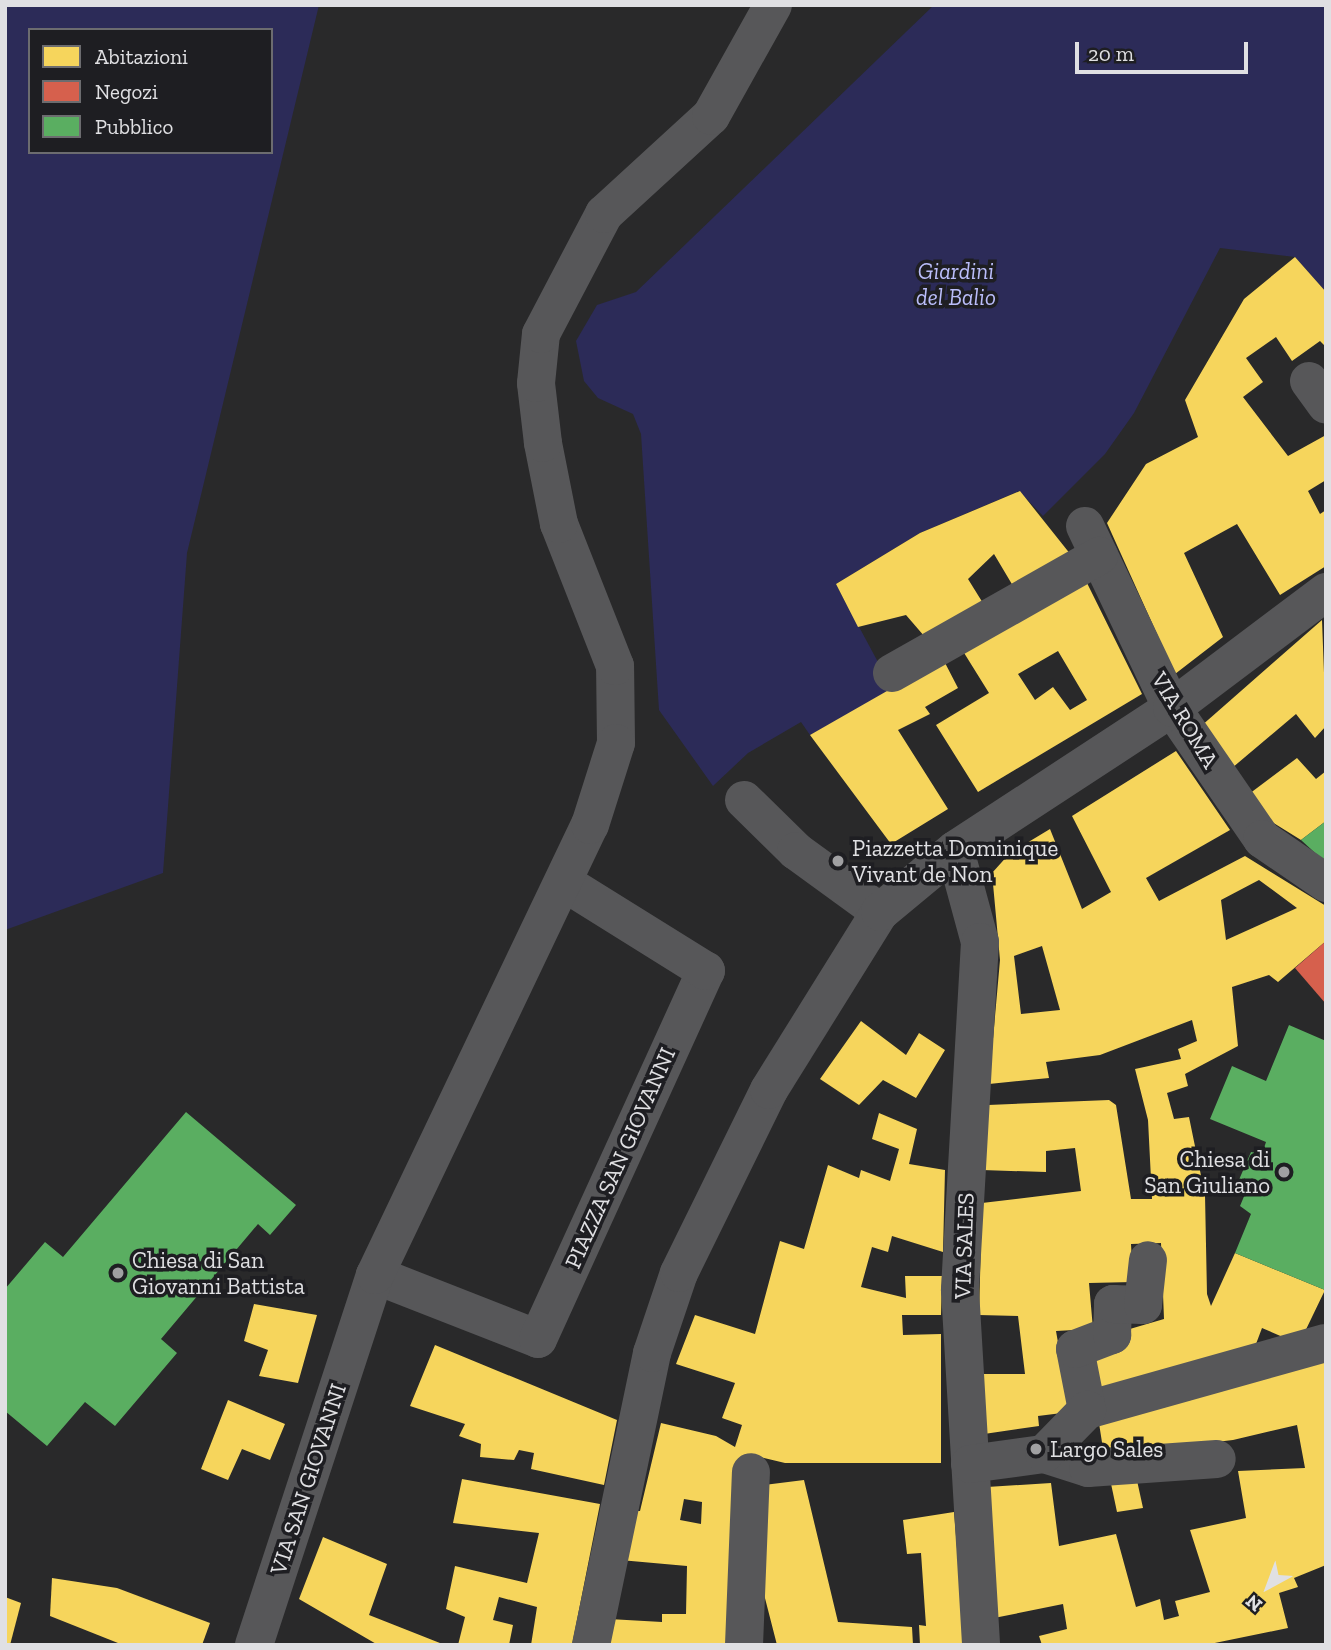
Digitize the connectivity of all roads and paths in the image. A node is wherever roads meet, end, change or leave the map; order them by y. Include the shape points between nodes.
1 (773, 5) edge
2 (1326, 592) edge
3 (892, 673) dead end
4 (1172, 708) junction
5 (744, 800) dead end
6 (955, 850) junction
7 (563, 882) junction
8 (1326, 883) edge
9 (880, 912) junction
10 (1148, 1261) dead end
11 (375, 1275) junction
12 (1326, 1343) edge
13 (1087, 1410) junction
14 (1044, 1454) junction
15 (1217, 1459) dead end
16 (970, 1464) junction
17 (751, 1472) dead end
18 (254, 1645) edge
19 (591, 1645) edge
20 (744, 1645) edge
21 (981, 1645) edge

1 - 7 street via 711,116 604,214 541,334 536,383 559,524 615,666 616,743 590,825
2 - 4 street
3 - 4 street, VIA ROMA via 1092,541
4 - 6 street
4 - 8 street, VIA ROMA via 1262,839
5 - 9 street via 796,851
6 - 9 street
6 - 16 street, VIA SALES via 980,942 960,1290
7 - 11 street
7 - 11 street, PIAZZA SAN GIOVANNI via 706,971 538,1339
9 - 19 street via 769,1090 679,1273 652,1353
10 - 13 street via 1143,1305 1113,1304 1112,1335 1074,1349
11 - 18 street, VIA SAN GIOVANNI
12 - 13 street
13 - 14 street
14 - 15 street via 1088,1468
14 - 16 street
16 - 21 street, VIA SALES
17 - 20 street

